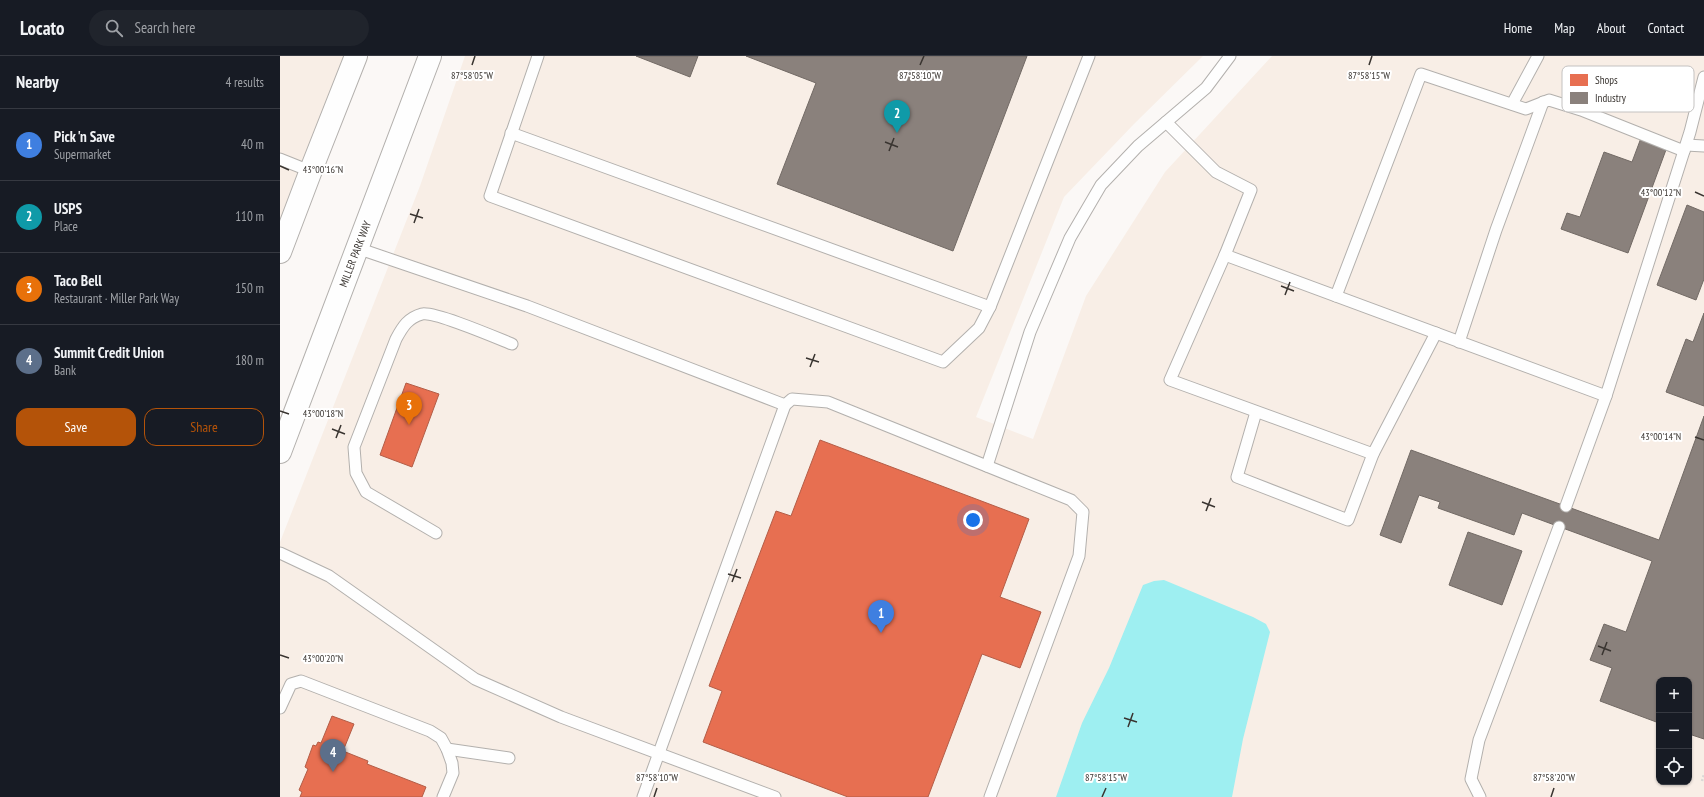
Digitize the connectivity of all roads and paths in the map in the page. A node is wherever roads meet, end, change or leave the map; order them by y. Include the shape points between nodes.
1 (356, 56) edge
2 (430, 56) edge
3 (538, 56) edge
4 (1089, 56) edge
5 (1230, 56) edge
6 (1538, 56) edge
7 (1704, 76) edge
8 (1543, 102) junction
9 (1512, 104) junction
10 (1562, 104) edge
11 (1586, 112) edge
12 (1166, 122) junction
13 (511, 133) junction
14 (1704, 146) edge
15 (1685, 148) junction
16 (280, 158) edge
17 (310, 171) junction
18 (282, 241) edge
19 (357, 248) junction
20 (1225, 255) junction
21 (1336, 296) junction
22 (990, 307) junction
23 (1436, 333) junction
24 (1459, 342) junction
25 (512, 344) dead end
26 (1606, 396) junction
27 (785, 405) junction
28 (1256, 412) junction
29 (280, 452) edge
30 (1373, 454) junction
31 (987, 466) junction
32 (1566, 506) dead end
33 (1559, 527) dead end
34 (436, 533) dead end
35 (280, 553) edge
36 (280, 708) edge
37 (447, 749) junction
38 (659, 753) junction
39 (509, 758) dead end
40 (1704, 774) edge
41 (1702, 781) dead end
42 (443, 797) edge
43 (642, 797) edge
44 (775, 797) edge
45 (990, 797) edge
46 (1480, 797) edge

1 - 17 main road
2 - 19 main road, MILLER PARK WAY
3 - 13 lane
4 - 22 lane
5 - 12 lane via 1206,88
6 - 9 lane
7 - 15 lane
8 - 9 lane via 1526,109
8 - 10 lane via 1549,100
8 - 24 lane via 1496,230
9 - 21 lane via 1421,74
11 - 15 lane
12 - 20 lane via 1216,172 1251,190
12 - 31 lane via 1138,146 1101,185 1070,238 1030,332
13 - 22 lane
13 - 22 lane via 490,196 943,362 979,328
14 - 15 lane
15 - 26 lane
16 - 17 lane
17 - 18 main road
19 - 27 lane via 527,306
19 - 29 main road, MILLER PARK WAY
20 - 21 lane
20 - 28 lane via 1170,380
21 - 23 lane
23 - 24 lane
23 - 30 lane
24 - 26 lane
25 - 34 lane via 446,318 423,314 405,323 396,338 354,447 356,473 366,492
26 - 32 lane
27 - 31 lane via 792,399 828,402
27 - 38 lane
28 - 30 lane
28 - 30 lane via 1236,477 1348,520
31 - 45 lane via 1071,500 1083,512 1079,556
33 - 46 lane via 1479,740 1472,779
35 - 38 lane via 329,576 475,679 561,717
36 - 37 lane via 291,684 301,681 430,731 441,738
37 - 39 lane
37 - 42 lane via 453,773
38 - 43 lane
38 - 44 lane
40 - 41 path

